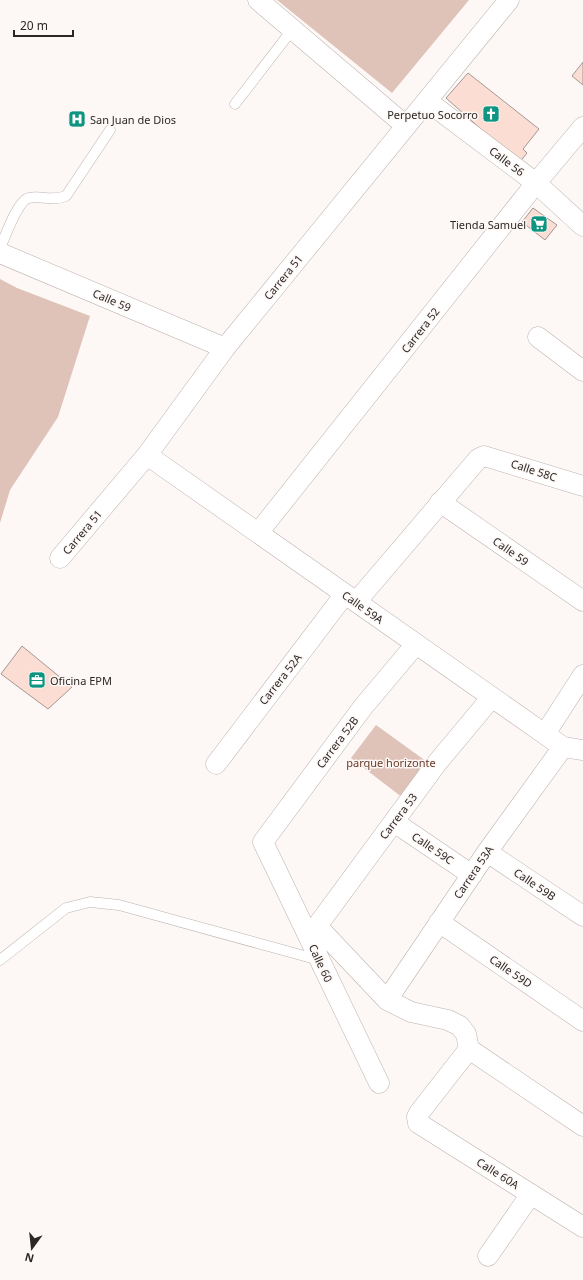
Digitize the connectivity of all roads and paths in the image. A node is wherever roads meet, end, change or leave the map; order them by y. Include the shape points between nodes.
1 (258, 0) edge
2 (509, 0) edge
3 (292, 30) junction
4 (427, 101) junction
5 (235, 104) dead end
6 (406, 126) junction
7 (583, 127) edge
8 (110, 130) dead end
9 (536, 183) junction
10 (583, 226) edge
11 (0, 248) edge
12 (0, 253) edge
13 (538, 337) dead end
14 (225, 348) junction
15 (583, 371) edge
16 (147, 455) junction
17 (484, 456) joint
18 (583, 486) edge
19 (440, 502) junction
20 (258, 533) junction
21 (60, 558) dead end
22 (350, 598) junction
23 (583, 601) edge
24 (416, 644) junction
25 (583, 675) edge
26 (492, 697) junction
27 (545, 734) junction
28 (563, 747) junction
29 (583, 750) edge
30 (216, 764) dead end
31 (394, 822) junction
32 (262, 842) joint
33 (487, 852) junction
34 (472, 875) junction
35 (583, 916) edge
36 (439, 922) junction
37 (313, 932) junction
38 (0, 960) edge
39 (319, 960) junction
40 (387, 1000) junction
41 (583, 1021) edge
42 (469, 1049) junction
43 (379, 1083) dead end
44 (583, 1126) edge
45 (531, 1194) junction
46 (583, 1227) edge
47 (488, 1256) dead end

1 - 3 street
2 - 4 street, Carrera 51
3 - 5 lane
3 - 6 street
4 - 6 street, Carrera 51
4 - 9 street, Calle 56
6 - 14 street, Carrera 51
7 - 9 street, Carrera 52
8 - 11 lane via 66,196 57,199 29,198 22,202
9 - 10 street, Calle 56
9 - 20 street, Carrera 52
12 - 14 street, Calle 59
13 - 15 street
14 - 16 street, Carrera 51
16 - 20 street, Calle 59A
16 - 21 street, Carrera 51
17 - 18 street, Calle 58C
17 - 19 street, Carrera 52A via 478,459
19 - 22 street, Carrera 52A
19 - 23 street, Calle 59
20 - 22 street, Calle 59A
22 - 24 street, Calle 59A
22 - 30 street, Carrera 52A
24 - 26 street, Calle 59A
24 - 32 street, Carrera 52B via 363,708
25 - 27 street
26 - 27 street, Calle 59A
26 - 31 street, Carrera 53 via 437,763
27 - 28 street, Calle 59A
28 - 29 street, Calle 59A
28 - 33 street, Carrera 53A
31 - 34 street, Calle 59C
31 - 37 street, Carrera 53
32 - 37 street, Calle 60
33 - 34 street, Carrera 53A
33 - 35 street, Calle 59B
34 - 36 street, Carrera 53A
36 - 40 street, Carrera 53A
36 - 41 street, Calle 59D
37 - 39 street, Calle 60
37 - 40 street
38 - 39 lane via 66,908 90,902 119,905
39 - 43 street, Calle 60
40 - 42 street via 411,1012 448,1020 460,1026 466,1034
42 - 44 street
42 - 45 street, Calle 60A via 417,1117 418,1123
45 - 46 street, Calle 60A
45 - 47 street

